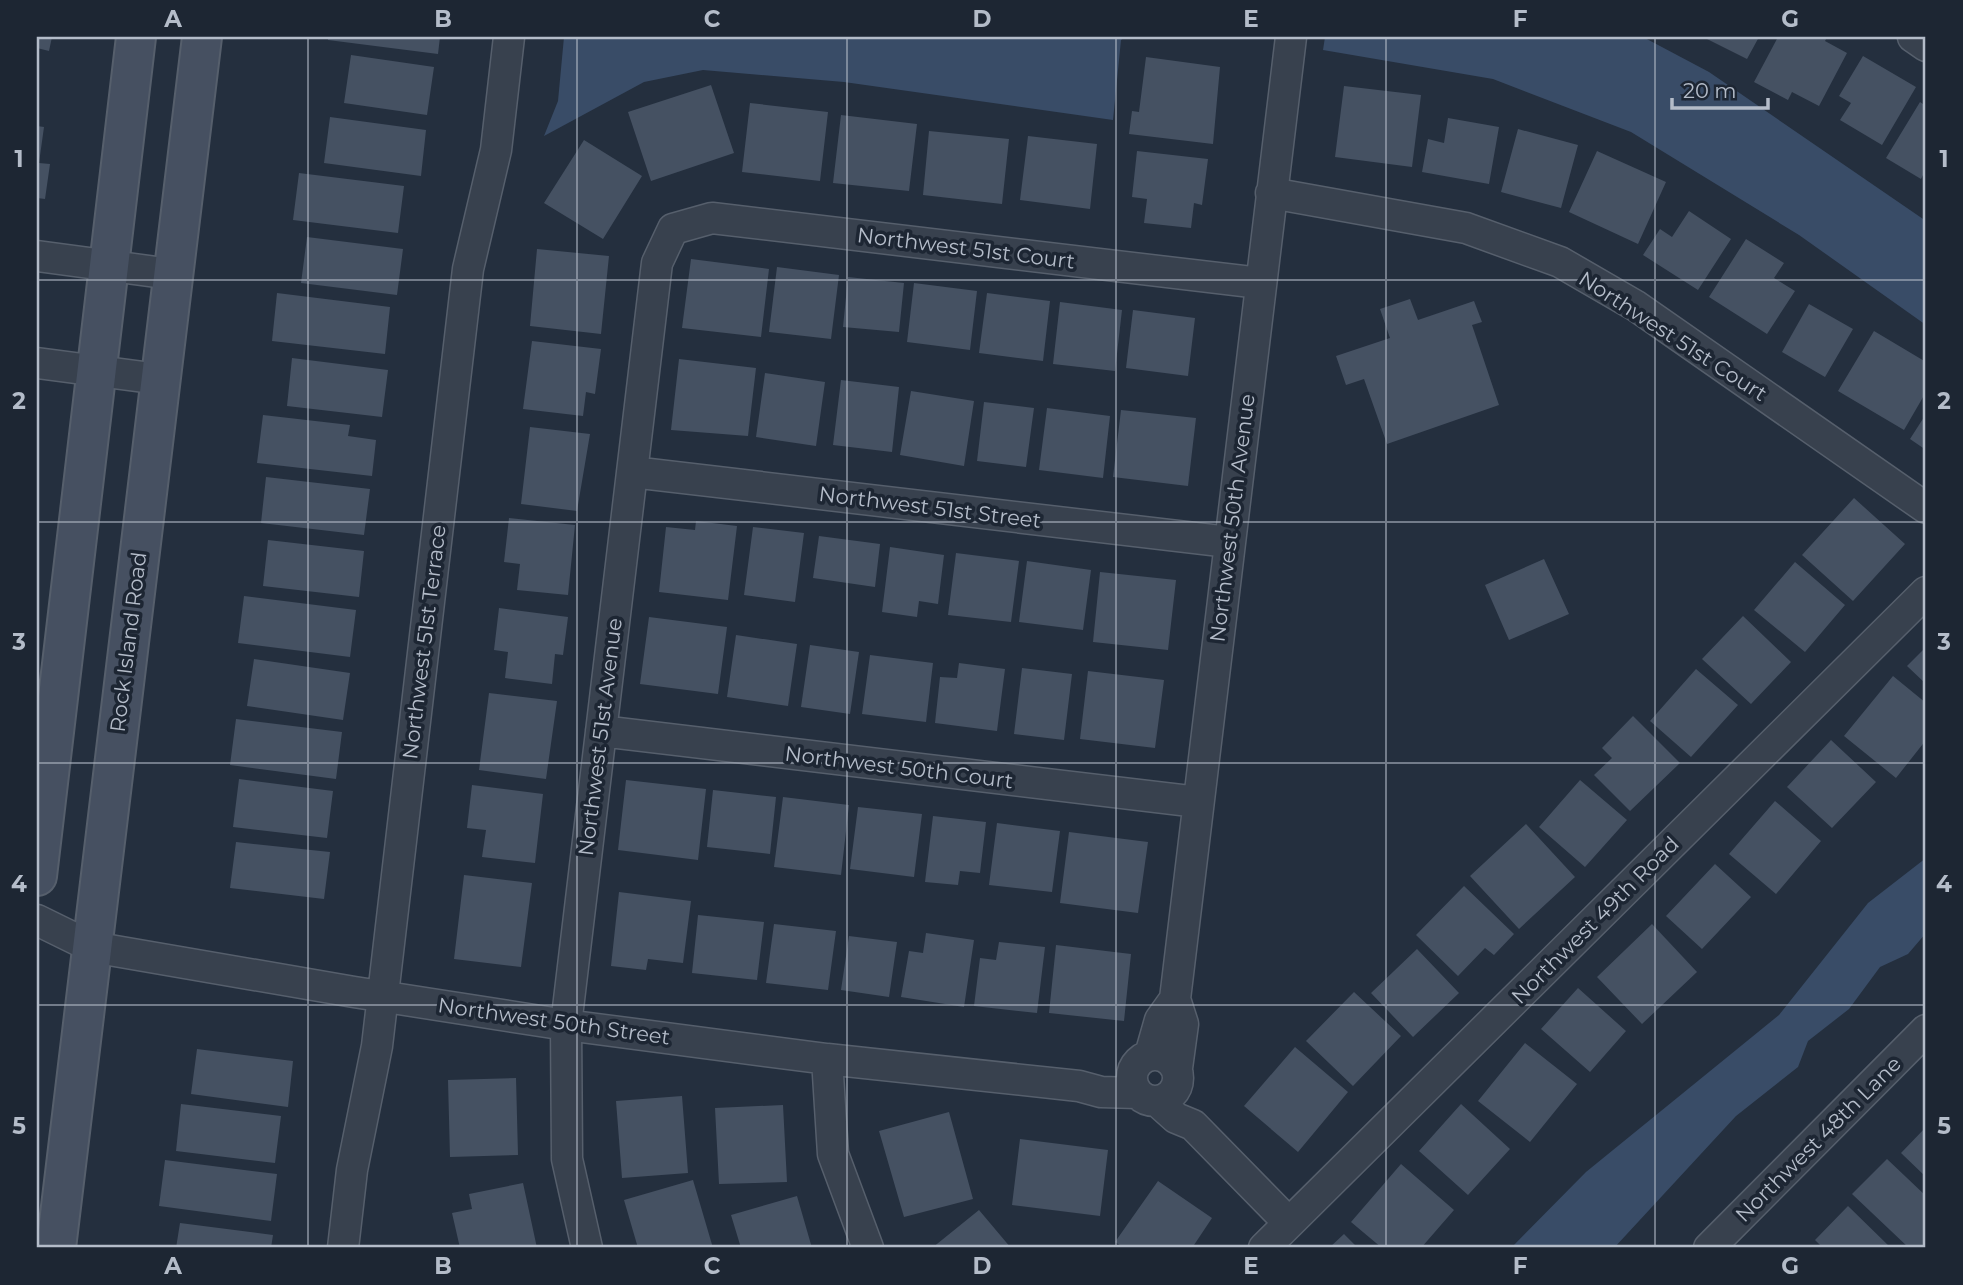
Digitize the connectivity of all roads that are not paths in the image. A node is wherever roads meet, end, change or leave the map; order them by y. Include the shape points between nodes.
1 (136, 37) edge
2 (202, 37) edge
3 (509, 37) edge
4 (1291, 37) edge
5 (1913, 37) edge
6 (1926, 46) edge
7 (1272, 193) junction
8 (673, 229) joint
9 (37, 256) edge
10 (107, 266) junction
11 (171, 274) junction
12 (1260, 283) junction
13 (37, 363) edge
14 (95, 371) junction
15 (159, 379) junction
16 (632, 472) junction
17 (1926, 508) edge
18 (1229, 542) junction
19 (1926, 592) edge
20 (601, 731) junction
21 (1198, 802) junction
22 (37, 876) edge
23 (37, 920) edge
24 (92, 947) junction
25 (381, 995) junction
26 (566, 1025) junction
27 (1926, 1030) edge
28 (827, 1059) junction
29 (1155, 1078) junction
30 (1289, 1223) junction
31 (56, 1248) edge
32 (343, 1248) edge
33 (587, 1248) edge
34 (868, 1248) edge
35 (1264, 1248) edge
36 (1709, 1248) edge

1 - 10 main road
2 - 11 main road, Rock Island Road
3 - 25 street, Northwest 51st Terrace via 496,150 468,268
4 - 7 street, Northwest 50th Avenue
5 - 6 street
7 - 12 street, Northwest 50th Avenue
7 - 17 street, Northwest 51st Court via 1466,228 1560,262 1636,306
8 - 12 street, Northwest 51st Court via 712,218
8 - 16 street, Northwest 51st Avenue via 657,263
9 - 10 street
10 - 11 street
10 - 14 main road
11 - 15 main road, Rock Island Road
12 - 18 street, Northwest 50th Avenue
13 - 14 street
14 - 15 street
14 - 22 main road
15 - 24 main road, Rock Island Road
16 - 18 street, Northwest 51st Street
16 - 20 street, Northwest 51st Avenue
18 - 21 street, Northwest 50th Avenue
19 - 30 street, Northwest 49th Road
20 - 21 street, Northwest 50th Court
20 - 26 street, Northwest 51st Avenue
21 - 29 street, Northwest 50th Avenue via 1175,999 1160,1020
23 - 24 street, Northwest 50th Street
24 - 25 street, Northwest 50th Street
24 - 31 main road, Rock Island Road
25 - 26 street, Northwest 50th Street
25 - 32 street, Northwest 51st Terrace via 377,1046 352,1170
26 - 28 street, Northwest 50th Street
26 - 33 street, Northwest 51st Avenue via 567,1159
27 - 36 street, Northwest 48th Lane
28 - 29 street, Northwest 50th Street via 1079,1086 1099,1076
28 - 34 street via 833,1154
29 - 30 street via 1191,1108 1193,1125
30 - 35 street, Northwest 49th Road

